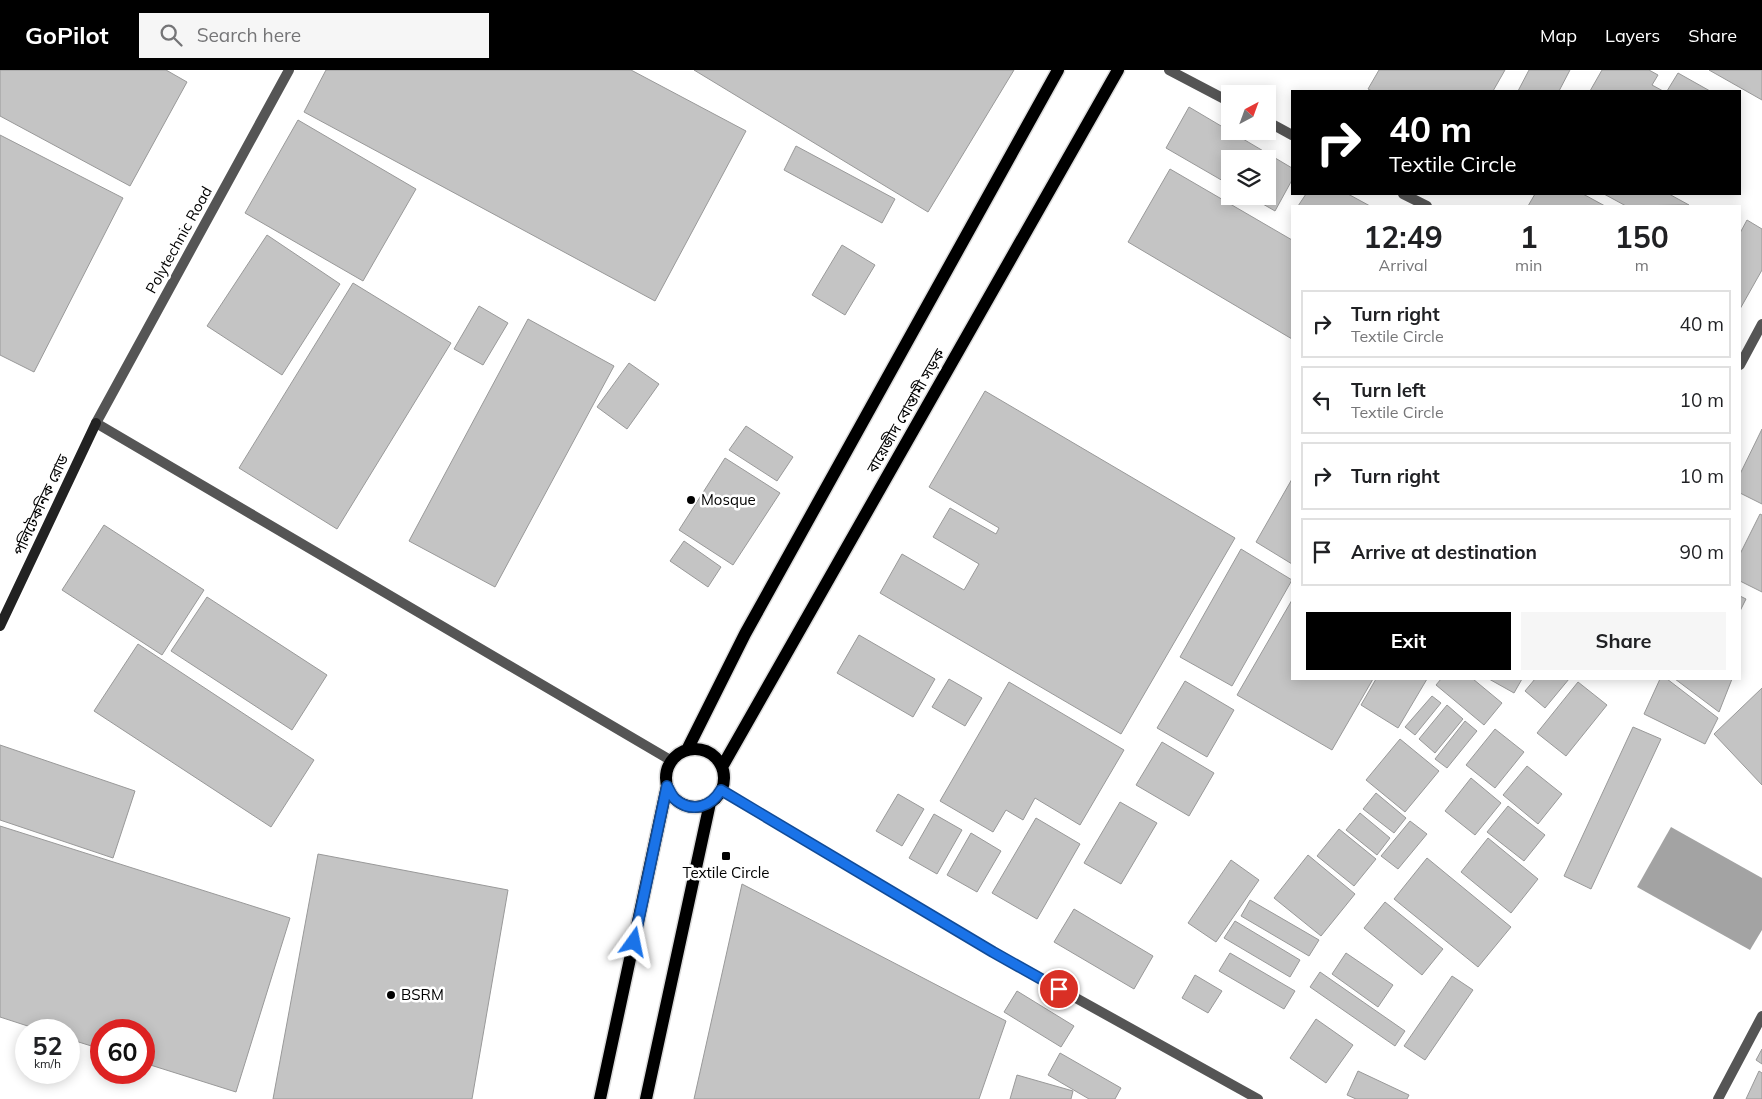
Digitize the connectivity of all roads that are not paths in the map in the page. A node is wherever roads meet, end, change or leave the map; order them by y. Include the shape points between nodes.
1 (288, 70) edge
2 (1058, 70) edge
3 (1118, 70) edge
4 (1169, 70) edge
5 (1221, 97) edge
6 (1276, 126) edge
7 (1291, 134) edge
8 (1405, 195) edge
9 (1425, 205) edge
10 (1762, 324) edge
11 (1741, 363) edge
12 (96, 424) junction
13 (0, 626) edge
14 (687, 750) junction
15 (672, 761) junction
16 (722, 767) junction
17 (667, 786) junction
18 (721, 790) junction
19 (710, 803) junction
20 (1762, 1016) edge
21 (600, 1099) edge
22 (646, 1099) edge
23 (1258, 1099) edge
24 (1718, 1099) edge

1 - 12 street, Polytechnic Road
2 - 14 main road, বায়েজীদ বোস্তামী সড়ক via 745,634
3 - 16 main road, বায়েজীদ বোস্তামী সড়ক
4 - 5 street
6 - 7 street
8 - 9 street
10 - 11 street
12 - 13 main road, পলিটেকনিক রোড
12 - 15 street
14 - 15 main road
14 - 16 main road via 708,752
15 - 17 main road via 666,773
16 - 18 main road via 724,787
17 - 19 main road via 675,799 688,807 703,807
17 - 21 main road
18 - 19 main road via 716,800
18 - 23 street via 993,952
19 - 22 main road
20 - 24 street

